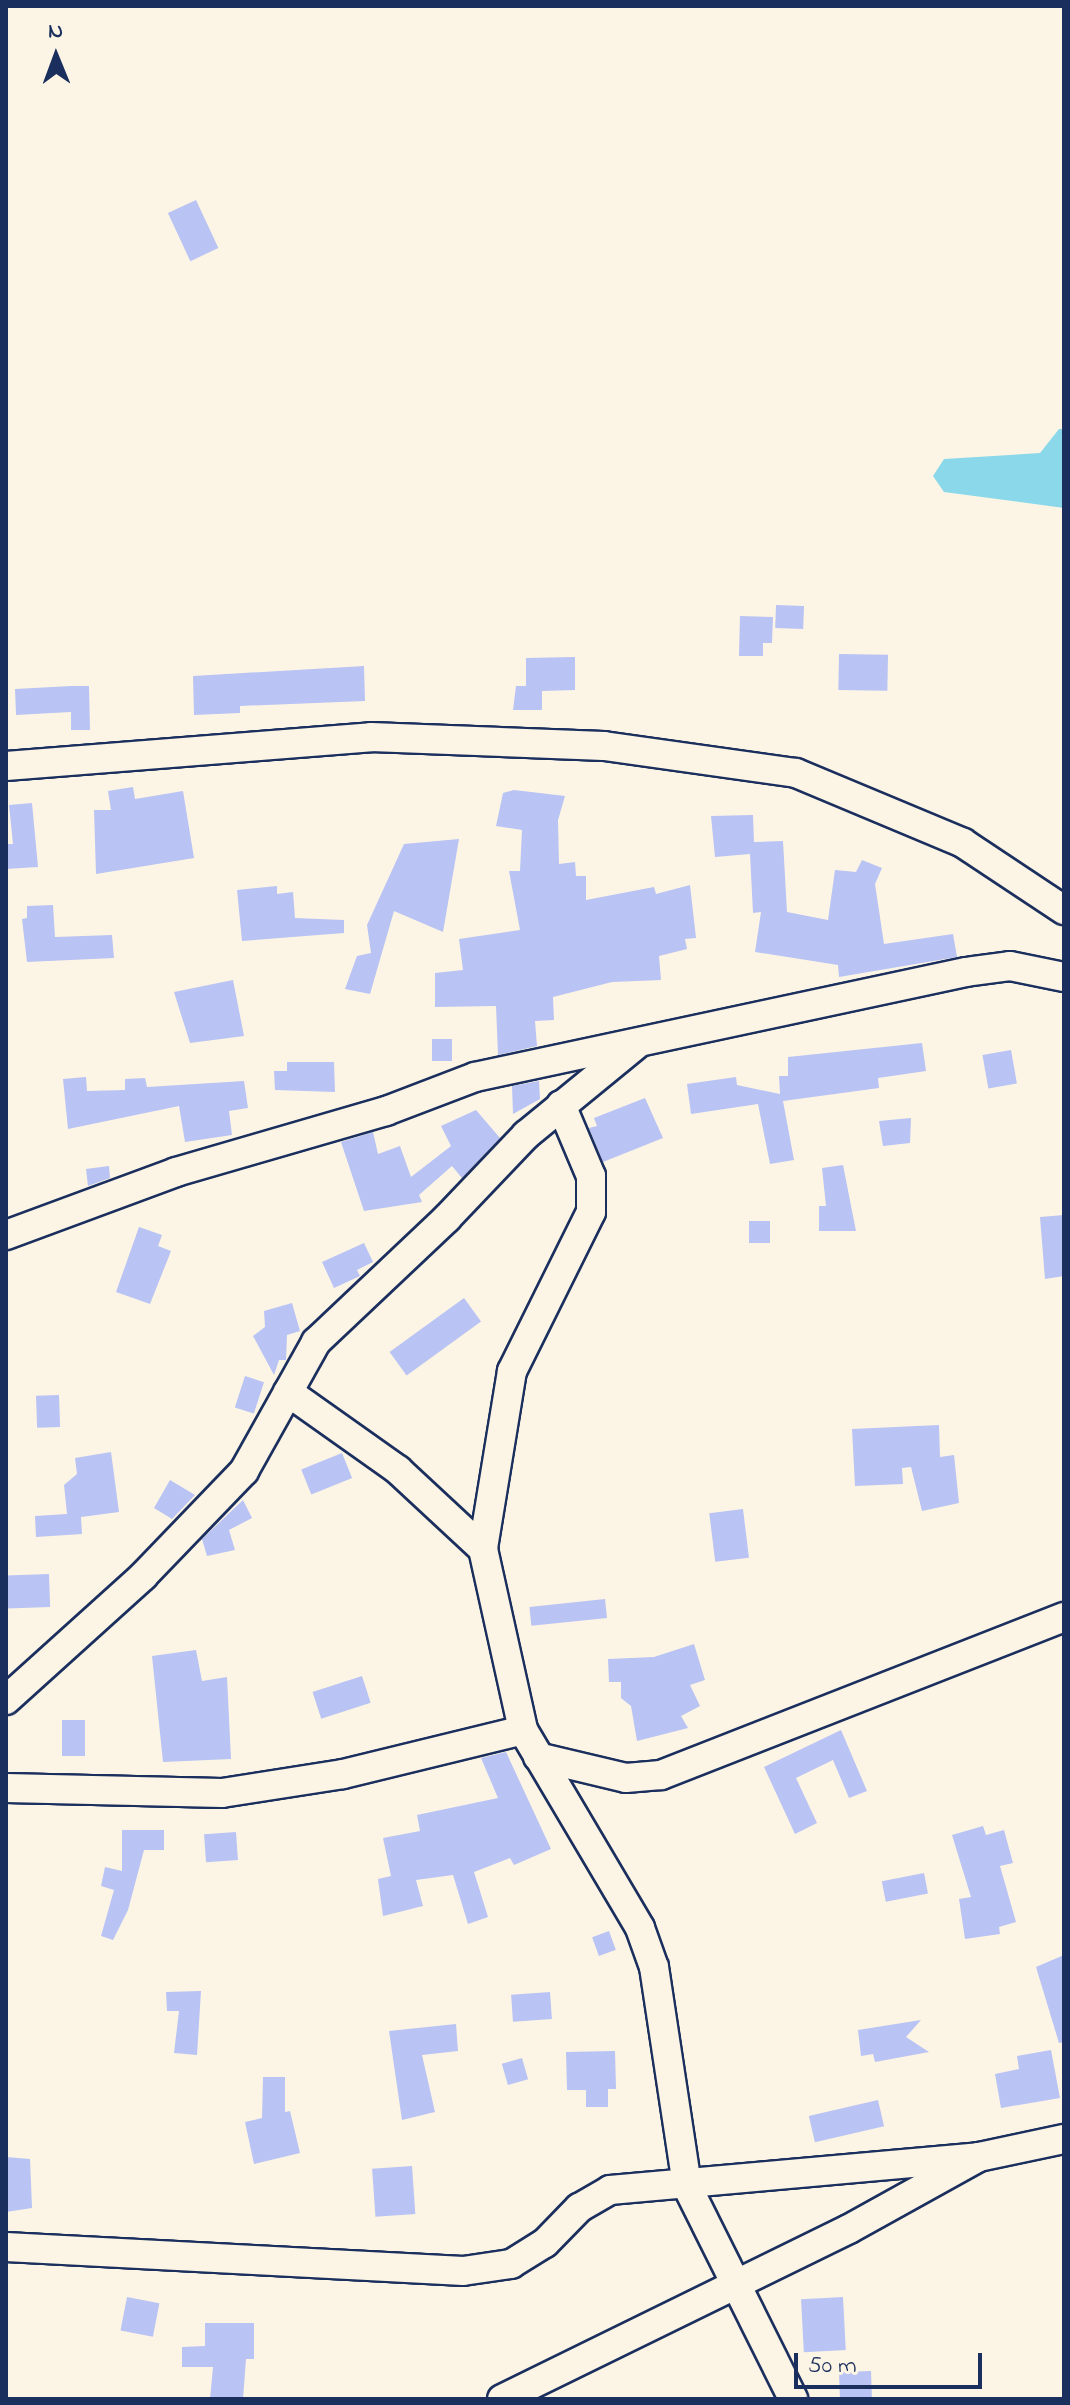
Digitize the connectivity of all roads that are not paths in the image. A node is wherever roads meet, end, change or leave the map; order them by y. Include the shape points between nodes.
1 (6, 766) edge
2 (1064, 910) edge
3 (1064, 977) edge
4 (639, 1043) junction
5 (561, 1105) junction
6 (6, 1235) edge
7 (288, 1392) junction
8 (483, 1549) junction
9 (1064, 1617) edge
10 (6, 1700) edge
11 (523, 1730) junction
12 (538, 1757) junction
13 (6, 1788) edge
14 (1064, 2139) edge
15 (979, 2157) junction
16 (687, 2186) junction
17 (7, 2248) edge
18 (736, 2287) junction
19 (502, 2399) edge
20 (793, 2399) edge

1 - 2 street via 371,737 619,748 796,773 963,843
3 - 4 street via 1010,966 966,972 731,1018
4 - 5 street
4 - 6 street via 475,1077 386,1111 176,1172
5 - 7 street via 316,1342
5 - 8 street via 591,1176 591,1212 512,1371
7 - 8 street via 398,1470
7 - 10 street via 244,1471 143,1576
8 - 11 street
9 - 12 street via 661,1775 626,1778
11 - 12 street
11 - 13 street via 343,1774 222,1793
12 - 16 street via 640,1928 654,1967
14 - 15 street
15 - 16 street
15 - 18 street
16 - 17 street via 639,2184 610,2190 579,2208 545,2243 511,2264 463,2271
16 - 18 street
18 - 19 street
18 - 20 street

